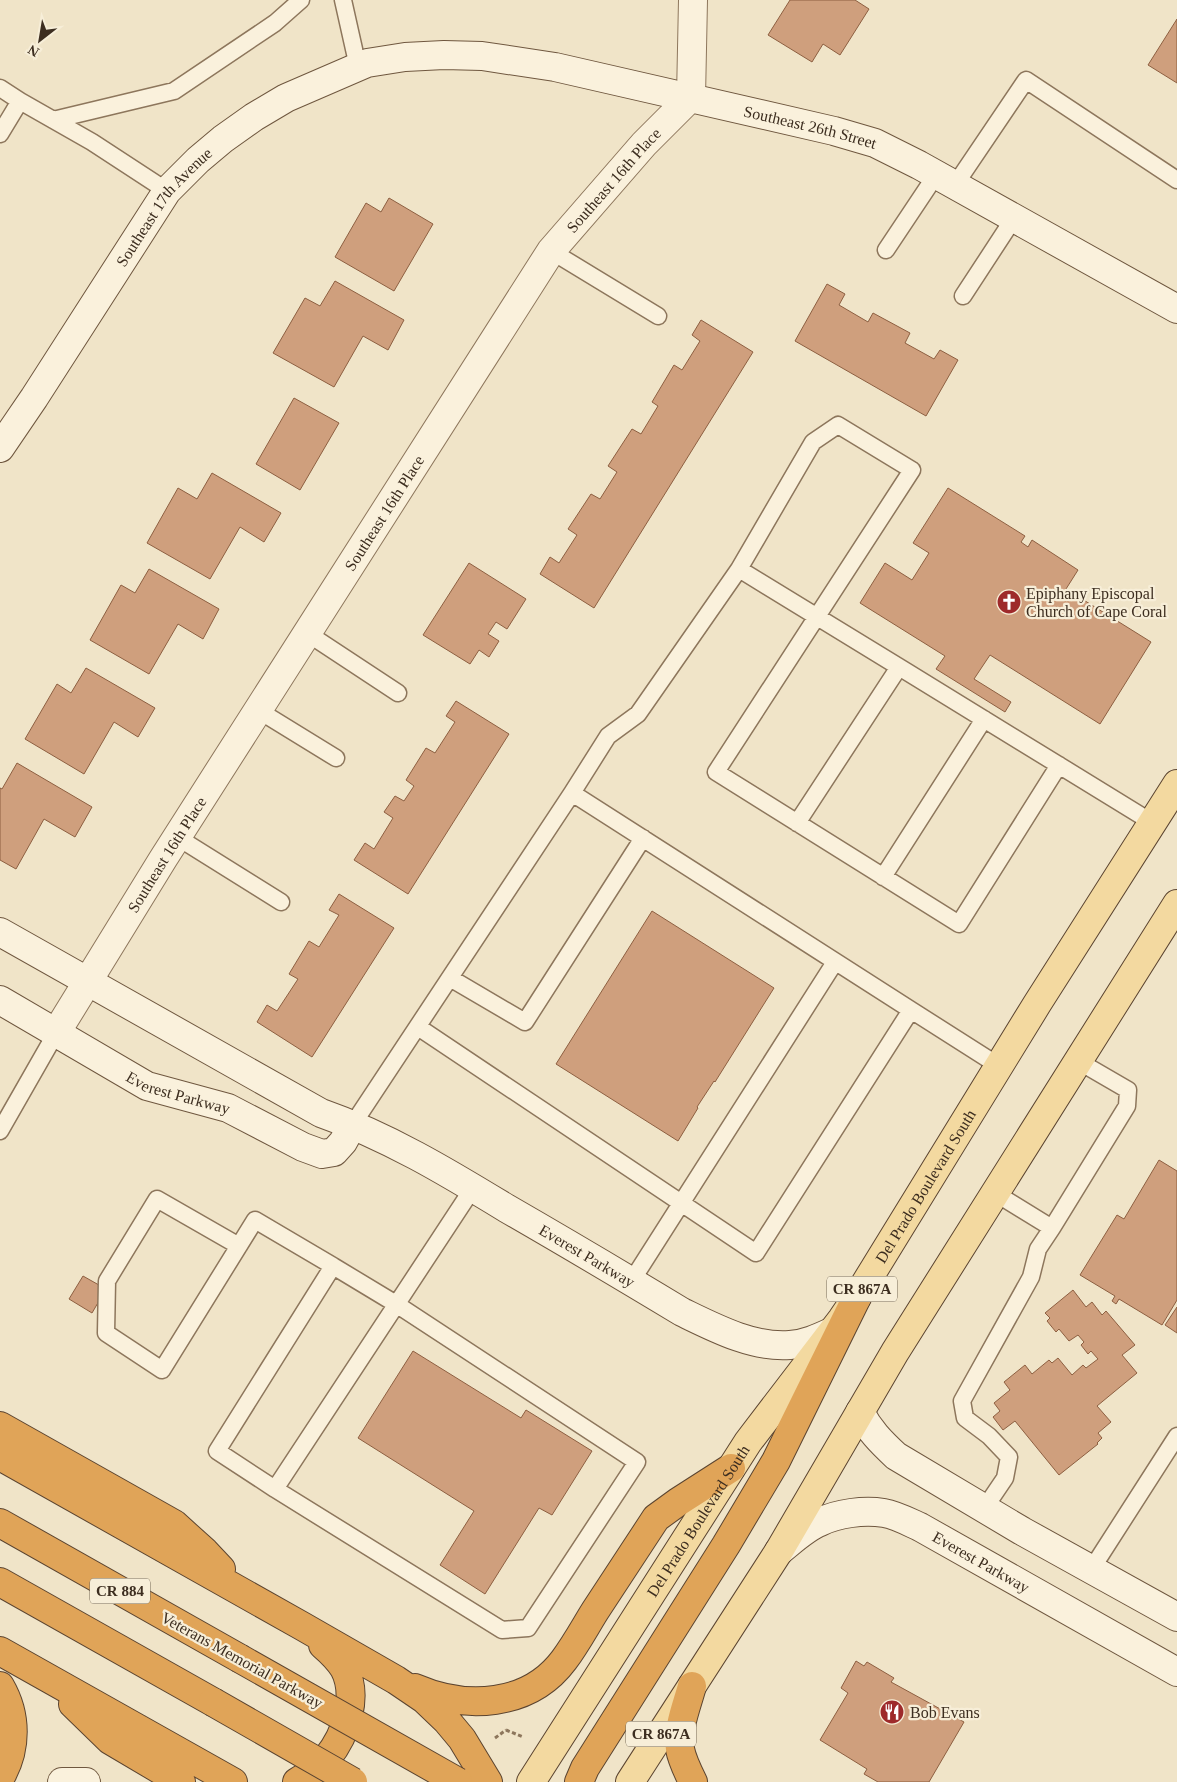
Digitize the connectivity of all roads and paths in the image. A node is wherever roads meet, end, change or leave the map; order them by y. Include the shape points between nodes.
1 (301, 0) edge
2 (343, 0) edge
3 (694, 0) edge
4 (405, 57) joint
5 (358, 67) junction
6 (0, 88) edge
7 (691, 97) junction
8 (20, 100) junction
9 (53, 120) junction
10 (0, 134) edge
11 (945, 180) junction
12 (1177, 180) edge
13 (167, 191) junction
14 (1014, 218) junction
15 (886, 250) dead end
16 (551, 251) junction
17 (963, 296) dead end
18 (1177, 309) edge
19 (658, 316) dead end
20 (0, 448) edge
21 (739, 570) junction
22 (817, 617) junction
23 (307, 633) junction
24 (898, 667) junction
25 (398, 693) dead end
26 (258, 710) junction
27 (984, 719) junction
28 (336, 758) dead end
29 (1059, 765) junction
30 (1177, 784) edge
31 (572, 793) junction
32 (797, 823) junction
33 (1153, 823) junction
34 (177, 837) junction
35 (643, 838) junction
36 (883, 877) junction
37 (281, 902) dead end
38 (1174, 915) edge
39 (0, 932) edge
40 (835, 962) junction
41 (450, 978) junction
42 (88, 982) junction
43 (0, 1000) edge
44 (911, 1010) junction
45 (418, 1027) junction
46 (56, 1033) junction
47 (1078, 1061) junction
48 (999, 1066) junction
49 (353, 1124) junction
50 (0, 1131) edge
51 (473, 1188) junction
52 (995, 1193) junction
53 (681, 1203) junction
54 (1052, 1228) junction
55 (238, 1246) junction
56 (333, 1266) junction
57 (631, 1282) junction
58 (857, 1297) junction
59 (396, 1304) junction
60 (831, 1332) junction
61 (860, 1412) junction
62 (0, 1426) edge
63 (1177, 1436) edge
64 (0, 1456) edge
65 (731, 1468) junction
66 (275, 1489) junction
67 (984, 1508) junction
68 (0, 1523) edge
69 (779, 1551) junction
70 (1090, 1570) junction
71 (0, 1582) edge
72 (243, 1592) junction
73 (1177, 1617) edge
74 (302, 1626) junction
75 (0, 1651) edge
76 (1177, 1672) edge
77 (396, 1680) junction
78 (0, 1686) edge
79 (692, 1686) junction
80 (506, 1730) dead end
81 (522, 1737) dead end
82 (188, 1770) edge
83 (0, 1778) edge
84 (62, 1782) edge
85 (86, 1782) edge
86 (233, 1782) edge
87 (246, 1782) edge
88 (297, 1782) edge
89 (353, 1782) edge
90 (458, 1782) edge
91 (488, 1782) edge
92 (531, 1782) edge
93 (579, 1782) edge
94 (630, 1782) edge
95 (693, 1782) edge

1 - 9 lane via 275,23 174,91
2 - 5 lane
3 - 7 street
4 - 5 street, Southeast 17th Avenue
4 - 7 street, Southeast 26th Street via 491,58 555,67
5 - 13 street, Southeast 17th Avenue via 286,98 254,117 198,160
6 - 8 lane
7 - 11 street, Southeast 26th Street via 875,143
7 - 16 street, Southeast 16th Place via 644,144
8 - 9 lane
8 - 10 lane
9 - 13 lane
11 - 12 lane via 1026,80
11 - 14 street, Southeast 26th Street
11 - 15 lane
13 - 20 street, Southeast 17th Avenue
14 - 17 lane
14 - 18 street, Southeast 26th Street
16 - 19 lane
16 - 23 street, Southeast 16th Place
21 - 22 lane
21 - 22 lane via 812,442 838,425 863,440 912,470
21 - 31 lane via 638,714 608,736
22 - 24 lane
22 - 32 lane via 716,772
23 - 25 lane
23 - 26 street, Southeast 16th Place
24 - 27 lane
24 - 32 lane
26 - 28 lane
26 - 34 street, Southeast 16th Place
27 - 29 lane
27 - 36 lane
29 - 33 lane
29 - 36 lane via 959,924
30 - 33 main road, Del Prado Boulevard South / CR 867A
31 - 35 lane
31 - 41 lane
32 - 36 lane
33 - 48 main road, Del Prado Boulevard South / CR 867A
34 - 37 lane
34 - 42 street, Southeast 16th Place
35 - 40 lane
35 - 41 lane via 525,1022
38 - 47 main road, CR 867A
39 - 42 street, Everest Parkway
40 - 44 lane
40 - 53 lane
41 - 45 lane
42 - 46 street, Southeast 16th Place
42 - 49 street, Everest Parkway via 292,1098
43 - 46 street, Everest Parkway
44 - 48 lane
44 - 53 lane via 756,1253
45 - 49 lane
45 - 53 lane
46 - 49 street, Everest Parkway via 147,1086 228,1108 322,1154 334,1152
46 - 50 lane
47 - 52 main road, CR 867A
47 - 54 lane via 1128,1090 1127,1106
48 - 58 main road, Del Prado Boulevard South / CR 867A
49 - 51 street, Everest Parkway
51 - 57 street, Everest Parkway
51 - 59 lane
52 - 54 lane
52 - 61 main road, CR 867A
53 - 57 lane
54 - 67 lane via 1038,1249 1031,1278 962,1401 965,1418 1009,1457 1005,1478
55 - 55 lane via 162,1370 106,1333 107,1282 157,1198
55 - 56 lane via 255,1220
56 - 59 lane
56 - 66 lane via 217,1451
57 - 60 street, Everest Parkway via 682,1312 746,1339 790,1345
58 - 60 main road, Del Prado Boulevard South / CR 867A
58 - 93 highway via 776,1460
59 - 66 lane
59 - 66 lane via 637,1462 528,1628 502,1630
60 - 65 main road, Del Prado Boulevard South / CR 867A
61 - 67 street via 878,1440 896,1456
61 - 69 main road, CR 867A
62 - 72 highway via 174,1524
63 - 70 lane
64 - 72 highway
65 - 77 highway via 656,1518 564,1660 540,1682 505,1699 474,1703 424,1692
65 - 92 main road, Del Prado Boulevard South / CR 867A
67 - 70 street
68 - 90 highway, Veterans Memorial Parkway / CR 884, bridge
69 - 76 street, Everest Parkway via 820,1521 840,1515 884,1513 920,1527
69 - 79 main road, CR 867A
70 - 73 street
71 - 89 highway, bridge
72 - 74 highway
74 - 77 highway
74 - 88 highway via 344,1668 351,1688 349,1714 340,1737 327,1758
75 - 82 highway via 39,1673 110,1740
77 - 91 highway via 424,1699 447,1721
78 - 83 highway via 13,1726 13,1742
79 - 94 main road, CR 867A
79 - 95 highway via 679,1741
80 - 81 path
82 - 86 highway
82 - 87 highway
84 - 85 street

